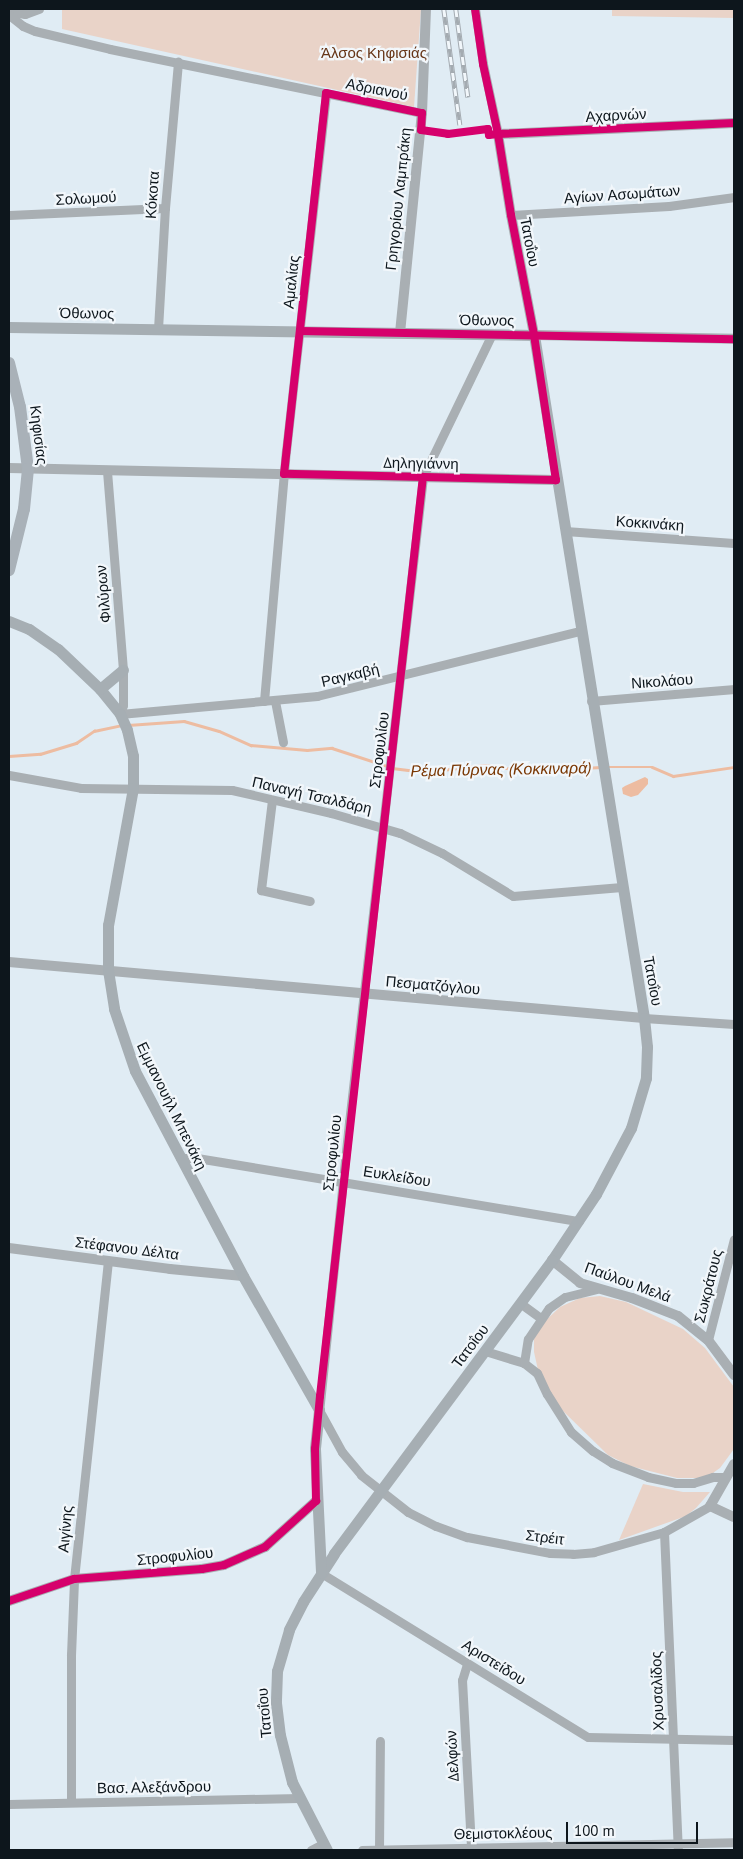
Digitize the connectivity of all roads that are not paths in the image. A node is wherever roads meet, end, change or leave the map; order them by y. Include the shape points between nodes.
1 (39, 9) edge
2 (426, 9) edge
3 (475, 9) edge
4 (9, 11) edge
5 (9, 15) edge
6 (178, 62) junction
7 (326, 93) junction
8 (422, 113) junction
9 (734, 123) edge
10 (498, 134) junction
11 (734, 197) edge
12 (165, 208) junction
13 (9, 215) edge
14 (511, 215) junction
15 (9, 327) edge
16 (158, 329) junction
17 (300, 332) junction
18 (400, 333) junction
19 (492, 334) junction
20 (534, 335) junction
21 (734, 338) edge
22 (9, 363) edge
23 (9, 468) edge
24 (28, 469) junction
25 (106, 470) junction
26 (284, 474) junction
27 (423, 477) junction
28 (556, 480) junction
29 (565, 531) junction
30 (734, 543) edge
31 (9, 570) edge
32 (9, 621) edge
33 (580, 631) junction
34 (123, 670) junction
35 (402, 677) junction
36 (100, 689) junction
37 (734, 690) edge
38 (275, 701) junction
39 (591, 701) junction
40 (264, 702) junction
41 (120, 714) junction
42 (283, 742) dead end
43 (9, 775) edge
44 (133, 788) junction
45 (272, 800) junction
46 (383, 826) junction
47 (622, 887) junction
48 (310, 901) dead end
49 (9, 962) edge
50 (108, 970) junction
51 (365, 993) junction
52 (644, 1018) junction
53 (734, 1024) edge
54 (180, 1158) junction
55 (343, 1182) junction
56 (579, 1221) junction
57 (734, 1239) edge
58 (9, 1248) edge
59 (552, 1260) junction
60 (108, 1261) junction
61 (242, 1276) junction
62 (596, 1288) junction
63 (520, 1303) junction
64 (541, 1318) junction
65 (708, 1340) junction
66 (485, 1351) junction
67 (524, 1363) junction
68 (734, 1375) edge
69 (319, 1410) junction
70 (734, 1464) edge
71 (725, 1477) junction
72 (381, 1491) junction
73 (316, 1501) junction
74 (710, 1506) junction
75 (734, 1517) edge
76 (664, 1532) junction
77 (321, 1573) junction
78 (74, 1579) junction
79 (9, 1601) edge
80 (467, 1664) junction
81 (673, 1739) junction
82 (734, 1740) edge
83 (380, 1741) dead end
84 (299, 1798) junction
85 (71, 1802) junction
86 (9, 1804) edge
87 (734, 1842) edge
88 (325, 1847) edge
89 (678, 1847) edge
90 (471, 1848) junction
91 (312, 1850) edge
92 (362, 1850) edge
93 (380, 1850) edge

1 - 4 street via 25,14
2 - 8 street, Γρηγορίου Λαμπράκη
3 - 10 street, Τατοΐου
5 - 6 street, Αδριανού via 35,31
6 - 7 street, Αδριανού
6 - 12 street, Κόκοτα
7 - 8 street, Αδριανού
7 - 17 street, Αμαλίας
8 - 18 street, Γρηγορίου Λαμπράκη
9 - 10 street, Αχαρνών
10 - 14 street, Τατοΐου
11 - 14 street, Αγίων Ασωμάτων via 669,206
12 - 13 street, Σολωμού
12 - 16 street, Κόκοτα
14 - 20 street, Τατοΐου
15 - 16 main road, Όθωνος
16 - 17 main road, Όθωνος
17 - 18 main road, Όθωνος
17 - 26 street, Αμαλίας
18 - 19 main road, Όθωνος
19 - 20 main road, Όθωνος
19 - 27 street, Στροφυλίου
20 - 21 street, Όθωνος
20 - 28 main road, Τατοΐου
22 - 24 main road, Κηφισίας via 20,407
23 - 24 street, Δηληγιάννη
24 - 25 street, Δηληγιάννη
24 - 31 main road, Κηφισίας via 20,527
25 - 26 street, Δηληγιάννη
25 - 34 street, Φιλύρων
26 - 27 street, Δηληγιάννη
26 - 40 street, Αμαλίας
27 - 28 street, Δηληγιάννη
27 - 35 street, Στροφυλίου
28 - 29 main road, Τατοΐου
29 - 30 street, Κοκκινάκη
29 - 33 main road, Τατοΐου
32 - 36 main road, Εμμανουήλ Μπενάκη via 58,649
33 - 35 street, Ραγκαβή
33 - 39 main road, Τατοΐου
34 - 36 main road
34 - 41 street, Φιλύρων
35 - 38 street, Ραγκαβή via 317,696
35 - 46 street, Στροφυλίου
36 - 41 main road, Εμμανουήλ Μπενάκη
37 - 39 street, Νικολάου
38 - 40 street, Ραγκαβή
38 - 42 street
39 - 47 main road, Τατοΐου
40 - 41 street, Ραγκαβή
41 - 44 main road, Εμμανουήλ Μπενάκη via 133,756
43 - 44 street, Παναγή Τσαλδάρη via 64,786
44 - 45 street, Παναγή Τσαλδάρη via 216,788
44 - 50 main road, Εμμανουήλ Μπενάκη via 108,919
45 - 46 street, Παναγή Τσαλδάρη
45 - 48 street via 261,890
46 - 47 street, Παναγή Τσαλδάρη via 442,853 513,896
46 - 51 street, Στροφυλίου
47 - 52 main road, Τατοΐου
49 - 50 street, Πεσματζόγλου
50 - 51 street, Πεσματζόγλου
50 - 54 main road, Εμμανουήλ Μπενάκη via 110,994 126,1050
51 - 52 street, Πεσματζόγλου
51 - 55 street, Στροφυλίου
52 - 53 street, Πεσματζόγλου
52 - 56 main road, Τατοΐου via 646,1078 637,1114 620,1153
54 - 55 street, Ευκλείδου
54 - 61 main road, Εμμανουήλ Μπενάκη
55 - 56 street, Ευκλείδου
55 - 69 street, Στροφυλίου
56 - 59 main road, Τατοΐου
57 - 65 street, Σωκράτους
58 - 60 street, Στέφανου Δέλτα
59 - 62 street, Παύλου Μελά via 580,1283
59 - 63 main road, Τατοΐου
60 - 61 street, Στέφανου Δέλτα
60 - 78 street, Αιγίνης
61 - 69 main road, Εμμανουήλ Μπενάκη
62 - 64 street via 565,1296
62 - 65 street, Παύλου Μελά via 678,1316
63 - 64 street
63 - 66 main road, Τατοΐου
64 - 67 street via 528,1339
65 - 68 street, Παύλου Μελά
66 - 67 street
66 - 72 main road, Τατοΐου
67 - 71 street via 538,1373 571,1432 601,1457 631,1472 666,1481 685,1484
69 - 72 street, Εμμανουήλ Μπενάκη via 350,1463
69 - 73 main road, Στροφυλίου via 315,1449
70 - 71 street
71 - 74 street
72 - 76 street, Στρέιτ via 408,1512 451,1532 550,1553 594,1552
72 - 77 main road, Τατοΐου
73 - 77 main road
73 - 78 street, Στροφυλίου via 265,1546 230,1563 202,1569
74 - 75 street
74 - 76 street, Στρέιτ
76 - 81 street, Χρυσαλίδος
77 - 80 street, Αριστείδου
77 - 84 main road, Τατοΐου via 289,1630 277,1671 280,1735
78 - 79 street, Στροφυλίου
78 - 85 street, Αιγίνης
80 - 81 street, Αριστείδου via 588,1737
80 - 90 street, Δελφών via 462,1680
81 - 82 street, Αριστείδου
81 - 89 street, Χρυσαλίδος
83 - 93 street
84 - 85 street, Βασ. Αλεξάνδρου
84 - 88 main road, Τατοΐου
85 - 86 street, Βασ. Αλεξάνδρου
87 - 89 street, Θεμιστοκλέους
88 - 91 street
89 - 90 street, Θεμιστοκλέους
90 - 93 street, Θεμιστοκλέους
92 - 93 street, Θεμιστοκλέους

